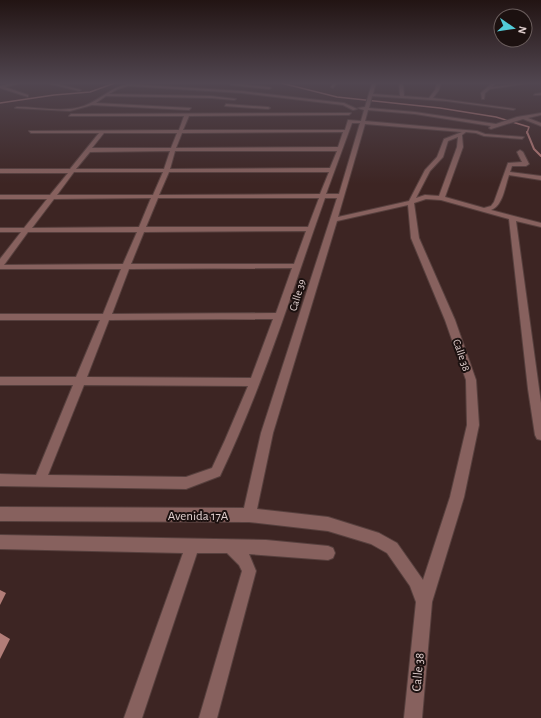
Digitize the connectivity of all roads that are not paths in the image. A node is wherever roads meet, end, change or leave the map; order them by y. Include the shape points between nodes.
1 (186, 117) edge
2 (327, 117) edge
3 (349, 117) junction
4 (364, 117) edge
5 (441, 117) edge
6 (532, 117) edge
7 (523, 118) junction
8 (363, 122) junction
9 (541, 125) edge
10 (497, 126) junction
11 (346, 131) junction
12 (31, 132) dead end
13 (102, 132) junction
14 (180, 132) junction
15 (477, 132) junction
16 (463, 134) junction
17 (522, 138) dead end
18 (339, 149) junction
19 (88, 150) junction
20 (173, 150) junction
21 (520, 152) dead end
22 (167, 169) junction
23 (73, 170) junction
24 (332, 170) junction
25 (0, 171) edge
26 (507, 173) junction
27 (541, 178) edge
28 (155, 196) junction
29 (323, 196) junction
30 (341, 196) junction
31 (0, 197) edge
32 (50, 197) junction
33 (441, 198) junction
34 (412, 202) junction
35 (484, 210) junction
36 (512, 218) junction
37 (333, 220) junction
38 (541, 225) edge
39 (311, 229) junction
40 (0, 230) edge
41 (26, 230) junction
42 (140, 230) junction
43 (0, 264) edge
44 (296, 266) junction
45 (0, 267) edge
46 (126, 267) junction
47 (106, 316) junction
48 (278, 316) junction
49 (0, 317) edge
50 (0, 381) edge
51 (79, 381) junction
52 (255, 382) junction
53 (541, 435) edge
54 (0, 480) edge
55 (40, 480) junction
56 (0, 514) edge
57 (249, 515) junction
58 (0, 542) edge
59 (192, 546) junction
60 (230, 546) junction
61 (392, 548) joint
62 (328, 553) dead end
63 (424, 602) junction
64 (132, 718) edge
65 (208, 718) edge
66 (413, 718) edge

1 - 14 street
2 - 3 street
3 - 8 street
3 - 11 street
4 - 8 street, Calle 39
5 - 10 street
6 - 7 street
7 - 9 street
7 - 10 street
8 - 16 street
8 - 30 street, Calle 39
10 - 15 street
11 - 14 street
11 - 18 street
12 - 13 street
13 - 14 street
13 - 19 street
14 - 20 street
15 - 16 street
15 - 17 street via 484,135
16 - 33 street
16 - 34 street via 446,140 440,157 428,170
18 - 20 street
18 - 24 street
19 - 20 street
19 - 23 street
20 - 22 street
21 - 26 street via 526,164 510,164
22 - 23 street
22 - 24 street
22 - 28 street
23 - 25 street
23 - 32 street
24 - 29 street
26 - 27 street
26 - 35 street via 497,202 493,207
28 - 29 street
28 - 32 street
28 - 42 street
29 - 30 street
29 - 39 street
30 - 37 street, Calle 39
31 - 32 street
32 - 41 street
33 - 34 street via 425,197
33 - 35 street
34 - 37 street
34 - 63 street, Calle 38 via 415,238 450,320 471,380 473,424 457,497
35 - 36 street
36 - 38 street
36 - 53 street
37 - 57 street, Calle 39 via 267,433
39 - 42 street
39 - 44 street
40 - 41 street
41 - 42 street
41 - 43 street
42 - 46 street
44 - 46 street
44 - 48 street
45 - 46 street
46 - 47 street
47 - 48 street
47 - 49 street
47 - 51 street
48 - 52 street
50 - 51 street
51 - 52 street
51 - 55 street
52 - 55 street via 216,472 186,483
54 - 55 street
56 - 57 street, Avenida 17A
57 - 61 street, Avenida 17A via 328,524 374,538
58 - 59 street
59 - 60 street
59 - 64 street
60 - 62 street via 266,546
60 - 65 street via 245,560 249,571
61 - 63 street, Calle 38 via 416,581
63 - 66 street, Calle 38

